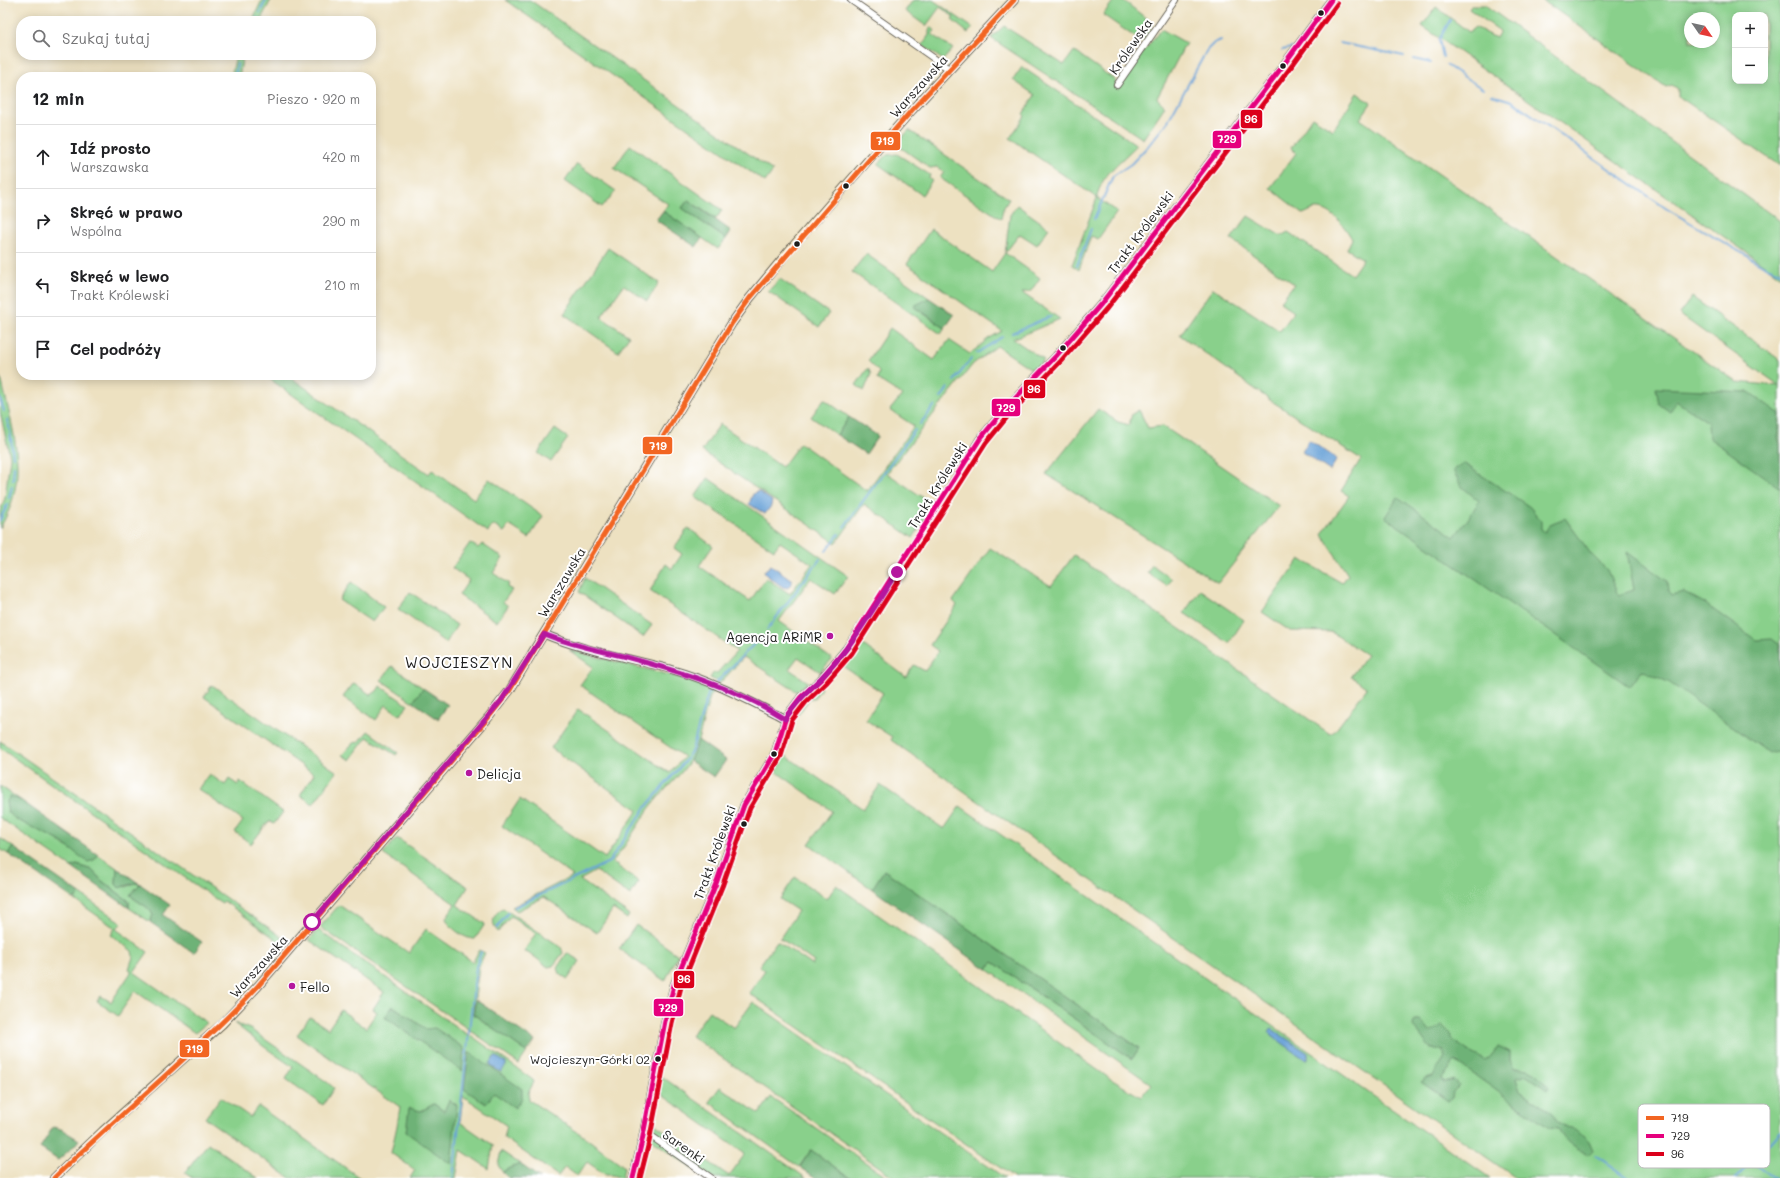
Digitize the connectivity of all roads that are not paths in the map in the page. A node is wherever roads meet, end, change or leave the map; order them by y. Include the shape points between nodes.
1 (850, 0) edge
2 (1014, 0) edge
3 (1176, 0) edge
4 (1331, 0) edge
5 (949, 69) junction
6 (1117, 84) dead end
7 (544, 634) junction
8 (785, 719) junction
9 (644, 1131) junction
10 (54, 1178) edge
11 (633, 1178) edge
12 (711, 1178) edge

1 - 5 street
2 - 5 main road, Warszawska
3 - 6 street, Królewska
4 - 8 street, Trakt Królewski via 1101,304 980,439 846,649
5 - 7 main road, Warszawska via 793,247 732,323
7 - 8 street via 674,670 722,688
7 - 10 main road, Warszawska via 510,690 488,718 258,986 222,1024
8 - 9 street, Trakt Królewski via 775,753 744,805 717,881 674,985
9 - 11 street, Trakt Królewski
9 - 12 street, Sarenki

